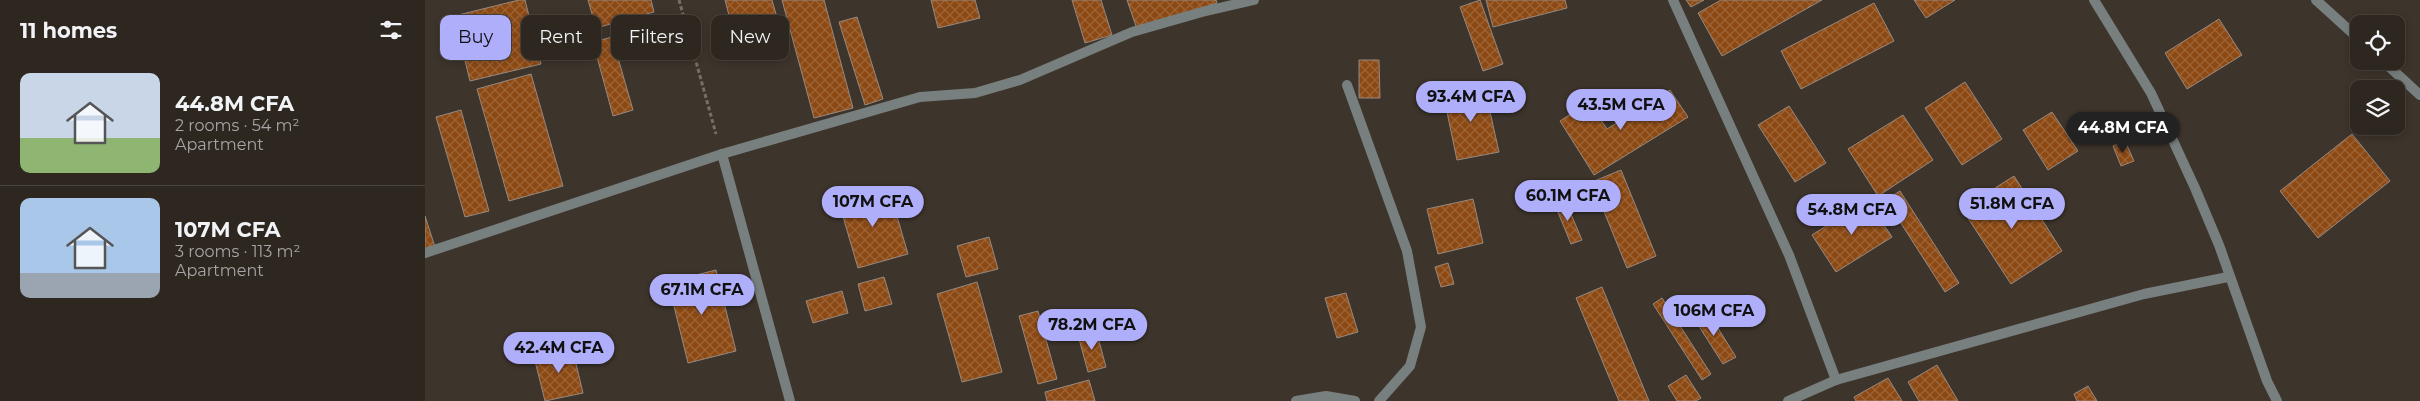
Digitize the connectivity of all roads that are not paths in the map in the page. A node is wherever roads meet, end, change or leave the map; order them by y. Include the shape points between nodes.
1 (1254, 0) edge
2 (1673, 0) edge
3 (2094, 0) edge
4 (2316, 0) edge
5 (2350, 31) edge
6 (2393, 70) edge
7 (1347, 85) dead end
8 (2420, 95) edge
9 (722, 154) junction
10 (425, 253) edge
11 (2228, 277) junction
12 (1837, 380) junction
13 (790, 401) edge
14 (1296, 401) edge
15 (1355, 401) edge
16 (1379, 401) edge
17 (1788, 401) edge
18 (2277, 401) edge

1 - 9 street via 1132,32 1020,80 975,93 919,97
2 - 12 street via 1789,255
3 - 11 street via 2151,93 2219,245
4 - 5 street
6 - 8 street
7 - 16 street via 1407,251 1421,327 1410,366
9 - 10 street
9 - 13 street
11 - 12 street via 2144,294
11 - 18 street
12 - 17 street
14 - 15 street via 1326,396

